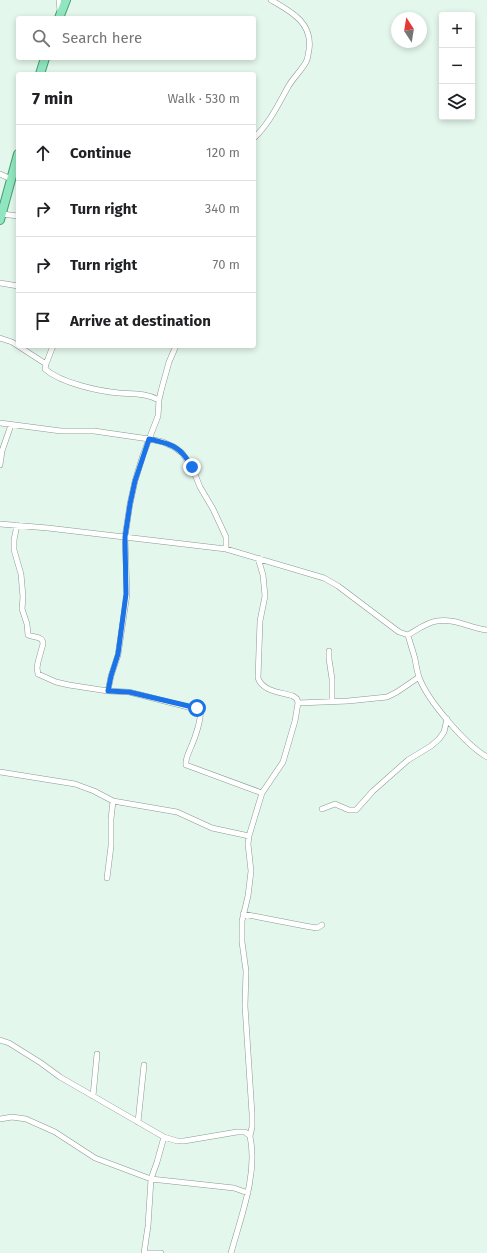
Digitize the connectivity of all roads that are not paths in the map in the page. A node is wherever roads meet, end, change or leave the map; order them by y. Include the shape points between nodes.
1 (59, 0) edge
2 (66, 0) edge
3 (271, 0) edge
4 (59, 16) edge
5 (44, 60) edge
6 (41, 72) edge
7 (256, 136) edge
8 (16, 161) edge
9 (0, 174) edge
10 (11, 179) junction
11 (1, 213) edge
12 (16, 216) edge
13 (0, 283) edge
14 (16, 286) edge
15 (0, 338) edge
16 (16, 345) edge
17 (21, 348) edge
18 (52, 348) edge
19 (175, 348) edge
20 (46, 364) junction
21 (159, 400) junction
22 (0, 423) edge
23 (11, 425) junction
24 (149, 439) junction
25 (0, 465) edge
26 (0, 524) edge
27 (17, 525) junction
28 (125, 537) junction
29 (226, 549) junction
30 (258, 558) junction
31 (487, 630) edge
32 (408, 635) junction
33 (329, 651) dead end
34 (419, 677) junction
35 (108, 691) junction
36 (332, 701) junction
37 (298, 703) junction
38 (447, 719) junction
39 (487, 757) edge
40 (0, 772) edge
41 (262, 793) junction
42 (113, 802) junction
43 (322, 809) dead end
44 (249, 836) junction
45 (107, 878) dead end
46 (243, 914) junction
47 (322, 925) dead end
48 (0, 1040) edge
49 (97, 1054) dead end
50 (144, 1065) dead end
51 (93, 1096) junction
52 (0, 1120) edge
53 (138, 1122) junction
54 (250, 1136) junction
55 (164, 1137) junction
56 (150, 1179) junction
57 (248, 1193) junction
58 (144, 1253) edge
59 (148, 1253) edge
60 (161, 1253) edge
61 (231, 1253) edge

1 - 4 street
2 - 4 main road
3 - 7 street via 303,24 310,44 306,62 264,128
5 - 6 main road
8 - 10 main road
9 - 10 street
10 - 11 main road
11 - 12 street
13 - 14 street
15 - 16 street
17 - 20 street
18 - 20 street
19 - 21 street
20 - 21 street via 45,369 79,385 111,392 142,394
21 - 24 street via 158,416
22 - 23 street
23 - 24 street
23 - 25 street
24 - 28 street via 135,481
24 - 29 street via 174,447 192,467 226,537
26 - 27 street
27 - 28 street
27 - 35 street via 14,550 21,574 22,608 27,632 28,635 41,638 43,641 38,674 69,686
28 - 29 street
28 - 35 street via 126,594 118,654
29 - 30 street
30 - 32 street via 324,578 399,632
30 - 37 street via 265,596 260,622 259,682 263,686 293,696
31 - 32 street via 446,620 436,621
32 - 34 street
33 - 36 street
34 - 36 street via 387,697
34 - 38 street via 425,690
35 - 41 street via 129,692 200,710 186,765
36 - 37 street
37 - 41 street via 283,762
38 - 39 street via 465,739
38 - 43 street via 444,732 438,739 408,760 356,810 335,804
40 - 42 street via 75,784
41 - 44 street
42 - 44 street via 177,812 212,828
42 - 45 street
44 - 46 street via 251,871
46 - 47 street via 318,928
46 - 54 street via 242,942 246,971 245,1006 252,1127
48 - 51 street via 41,1062 60,1077
49 - 51 street
50 - 53 street
51 - 53 street
52 - 56 street via 12,1117 26,1119 55,1132 95,1158
53 - 55 street
54 - 55 street via 245,1132 237,1132 177,1142
54 - 57 street via 252,1170
55 - 56 street
56 - 57 street via 217,1185
56 - 58 street
57 - 61 street
59 - 60 street

